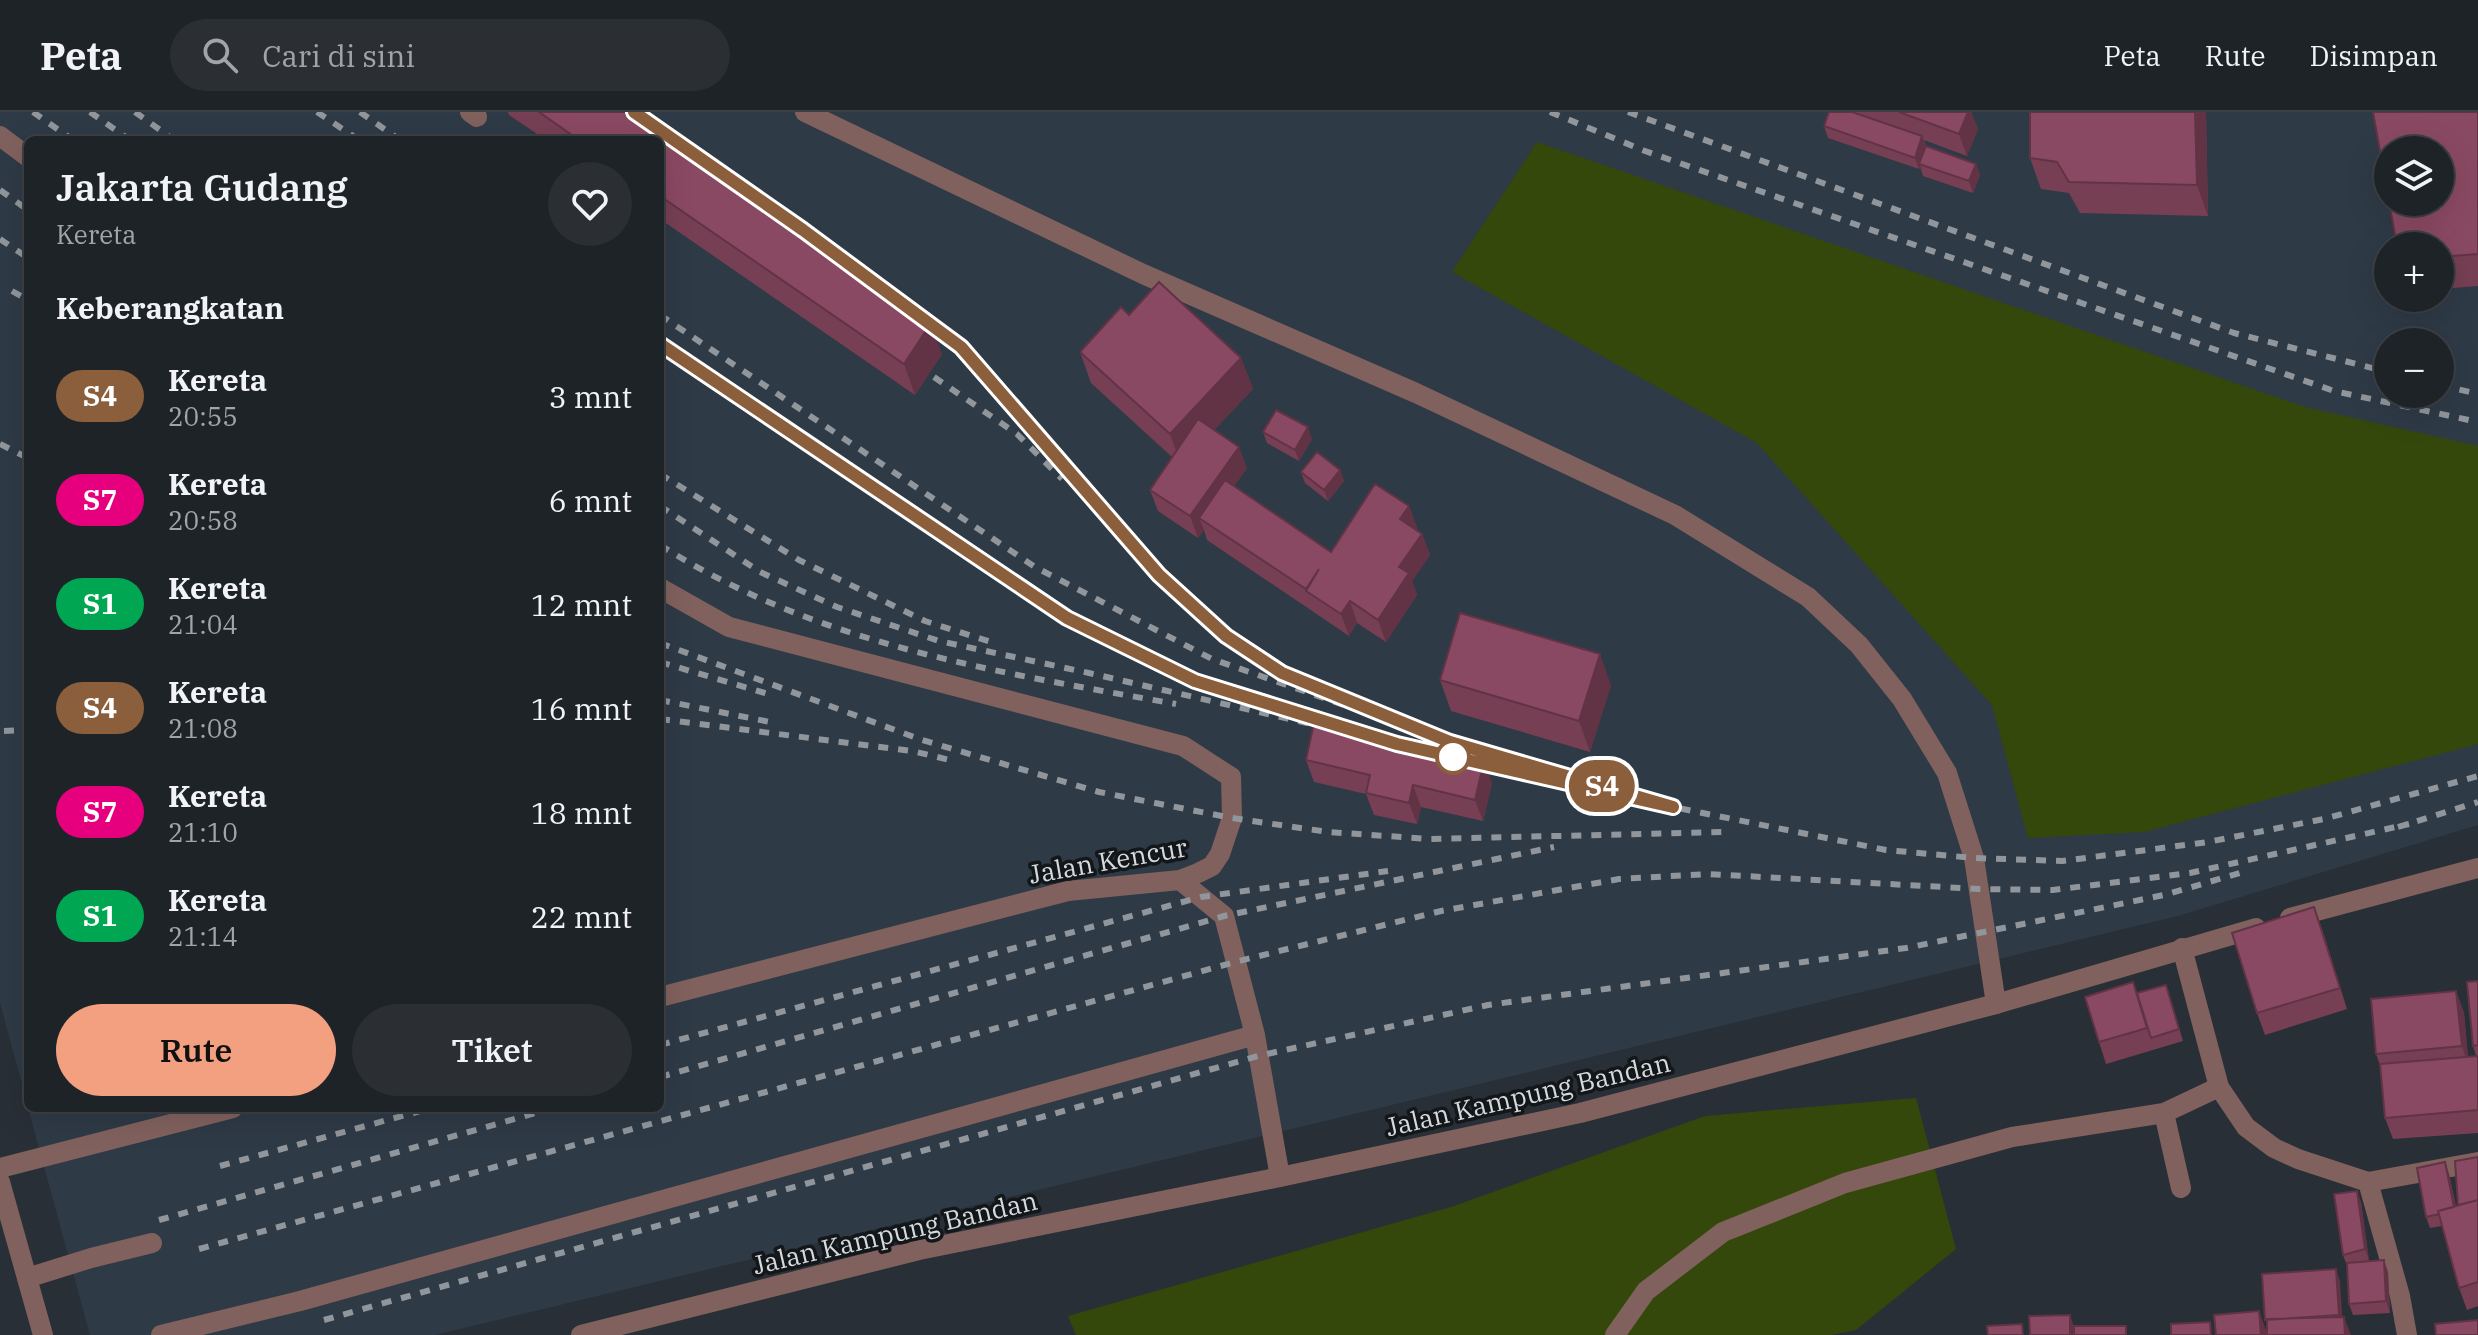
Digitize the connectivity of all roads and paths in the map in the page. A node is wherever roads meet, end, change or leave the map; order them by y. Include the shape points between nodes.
1 (805, 112) edge
2 (0, 136) edge
3 (24, 154) edge
4 (664, 590) edge
5 (2478, 868) edge
6 (1180, 880) junction
7 (2182, 948) junction
8 (664, 996) edge
9 (1996, 1004) junction
10 (1255, 1035) junction
11 (2219, 1087) junction
12 (217, 1112) edge
13 (2164, 1113) junction
14 (2478, 1162) edge
15 (0, 1168) edge
16 (1280, 1177) junction
17 (0, 1182) edge
18 (2368, 1182) junction
19 (2181, 1188) dead end
20 (152, 1243) dead end
21 (27, 1278) junction
22 (623, 1330) edge
23 (43, 1335) edge
24 (161, 1335) edge
25 (581, 1335) edge
26 (1615, 1335) edge
27 (2407, 1335) edge

1 - 9 street via 1143,274 1416,393 1675,515 1808,597 1859,645 1893,688 1947,773 1974,858
2 - 3 street
4 - 6 street, Jalan Kencur via 729,627 1183,746 1231,777 1232,818 1212,866
5 - 7 street, Jalan Kampung Bandan
6 - 8 street, Jalan Kencur via 1068,891
6 - 10 street via 1224,916
7 - 9 street, Jalan Kampung Bandan
7 - 11 street
9 - 16 street, Jalan Kampung Bandan via 1580,1113
10 - 16 street
10 - 24 street via 316,1297
11 - 13 street
11 - 18 street via 2246,1127 2274,1148
12 - 15 street
13 - 19 street
13 - 26 street via 2012,1137 1845,1183 1723,1232 1646,1291
14 - 18 street
16 - 22 street, Jalan Kampung Bandan via 919,1250
17 - 21 street
18 - 27 street
20 - 21 street
21 - 23 street
22 - 25 street, Jalan Kampung Bandan

